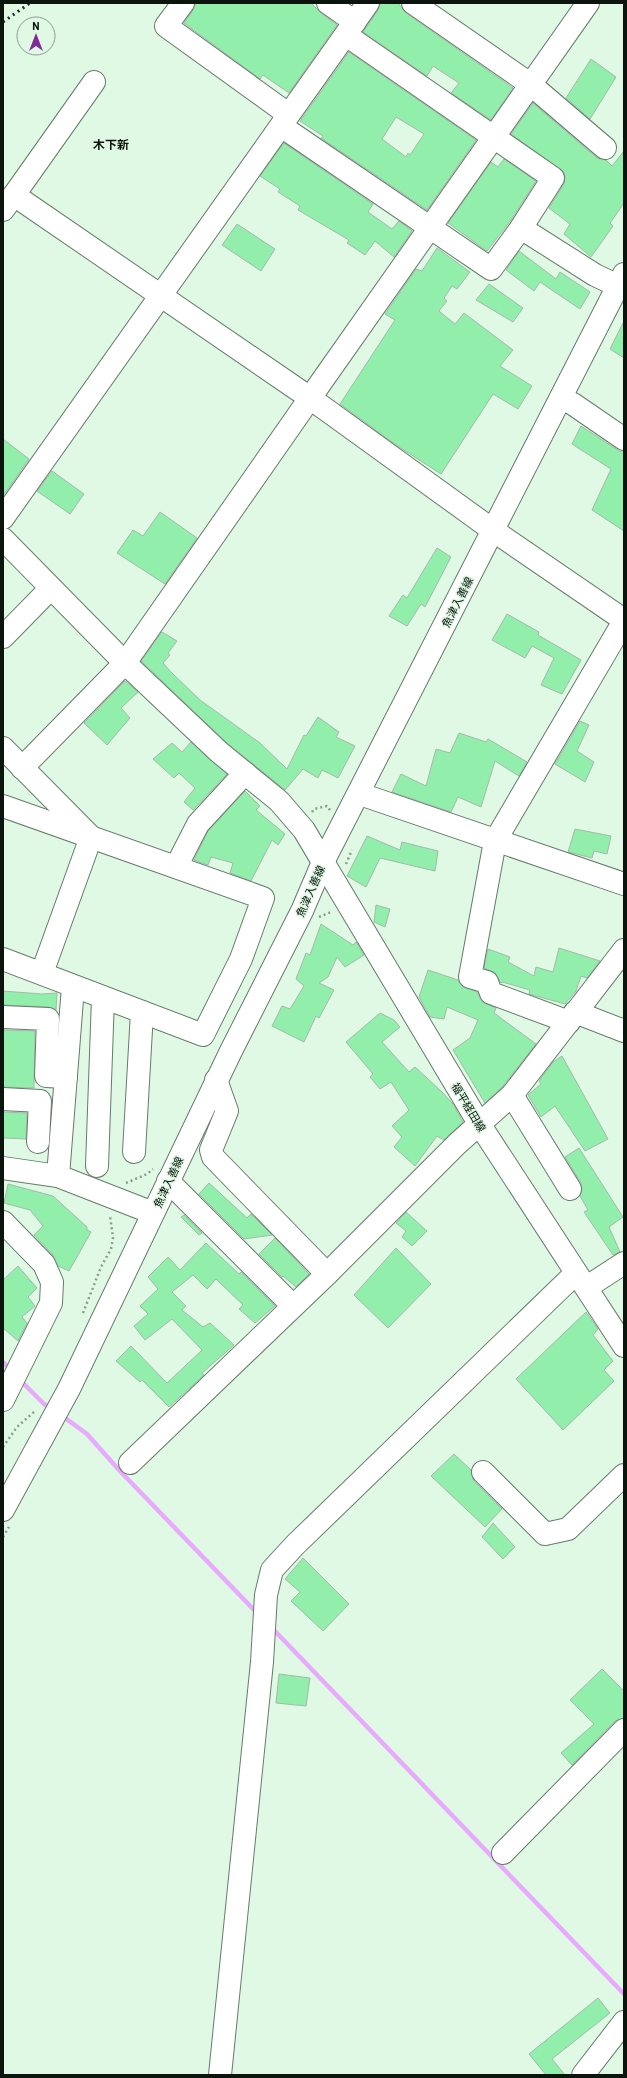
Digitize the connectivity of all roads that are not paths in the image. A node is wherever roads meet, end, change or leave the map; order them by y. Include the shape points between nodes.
1 (183, 3) edge
2 (328, 3) edge
3 (368, 3) edge
4 (413, 3) edge
5 (588, 3) edge
6 (350, 28) junction
7 (94, 82) dead end
8 (530, 84) junction
9 (285, 120) junction
10 (493, 136) junction
11 (605, 148) dead end
12 (9, 202) edge
13 (521, 228) junction
14 (430, 229) junction
15 (621, 280) edge
16 (161, 297) junction
17 (310, 398) junction
18 (561, 398) junction
19 (624, 439) edge
20 (3, 518) edge
21 (494, 531) junction
22 (3, 539) edge
23 (51, 588) junction
24 (624, 620) edge
25 (3, 637) edge
26 (125, 663) junction
27 (3, 748) edge
28 (22, 768) junction
29 (245, 773) junction
30 (360, 794) junction
31 (3, 806) edge
32 (91, 837) junction
33 (494, 841) junction
34 (324, 862) junction
35 (176, 867) junction
36 (624, 884) edge
37 (624, 950) edge
38 (3, 959) edge
39 (42, 973) junction
40 (72, 987) junction
41 (103, 998) junction
42 (142, 1012) junction
43 (3, 1016) edge
44 (572, 1017) junction
45 (624, 1031) edge
46 (56, 1076) junction
47 (216, 1080) junction
48 (512, 1095) junction
49 (3, 1098) edge
50 (40, 1101) junction
51 (480, 1125) junction
52 (38, 1142) dead end
53 (134, 1152) dead end
54 (96, 1166) dead end
55 (3, 1168) edge
56 (162, 1174) junction
57 (58, 1176) junction
58 (570, 1189) dead end
59 (154, 1213) junction
60 (3, 1222) edge
61 (624, 1263) edge
62 (327, 1274) junction
63 (582, 1280) junction
64 (293, 1306) junction
65 (624, 1346) edge
66 (3, 1400) edge
67 (130, 1463) dead end
68 (483, 1472) dead end
69 (624, 1475) edge
70 (3, 1510) edge
71 (624, 1730) edge
72 (503, 1853) dead end
73 (624, 2022) edge
74 (220, 2075) edge
75 (583, 2075) edge

1 - 9 street via 166,26
2 - 6 street
3 - 6 street
4 - 8 street
5 - 8 street
6 - 9 street
6 - 10 street
7 - 12 street
8 - 10 street
8 - 11 street
9 - 14 street
9 - 16 street
10 - 13 street via 553,178
10 - 14 street
12 - 16 street
13 - 14 street via 491,269
13 - 15 street via 595,275
14 - 17 street
15 - 18 street, 魚津入善線
16 - 17 street
16 - 20 street
17 - 21 street
17 - 26 street
18 - 19 street
18 - 21 street, 魚津入善線
21 - 24 street
21 - 30 street, 魚津入善線
22 - 23 street, 福平経田線
23 - 25 street
23 - 26 street, 福平経田線
24 - 33 street
26 - 28 street
26 - 29 street, 福平経田線 via 219,752
27 - 28 street
28 - 32 street
29 - 34 street, 福平経田線 via 279,801 304,830
29 - 35 street via 198,824
30 - 33 street
30 - 34 street, 魚津入善線
31 - 32 street
32 - 35 street
32 - 39 street
33 - 36 street
33 - 44 street via 470,977 487,982 491,993
34 - 47 street, 魚津入善線 via 302,911
34 - 51 street, 福平経田線
35 - 42 street via 263,898 241,959 203,1035
37 - 44 street
38 - 39 street
39 - 40 street
40 - 41 street
40 - 46 street
41 - 42 street
41 - 54 street
42 - 53 street
43 - 46 street via 48,1019
44 - 45 street
44 - 48 street
46 - 50 street
46 - 57 street
47 - 56 street, 魚津入善線
47 - 62 street via 227,1111 211,1150 213,1158
48 - 51 street
48 - 58 street
49 - 50 street
50 - 52 street
51 - 62 street via 457,1144
51 - 63 street, 福平経田線
55 - 57 street
56 - 59 street, 魚津入善線
56 - 64 street
57 - 59 street
59 - 70 street, 魚津入善線 via 69,1389
60 - 66 street via 44,1264 52,1282 51,1303
61 - 63 street
62 - 64 street
63 - 65 street, 福平経田線
63 - 74 street via 272,1570 266,1595 262,1662
64 - 67 street
68 - 69 street via 546,1534 568,1529
71 - 72 street
73 - 75 street

